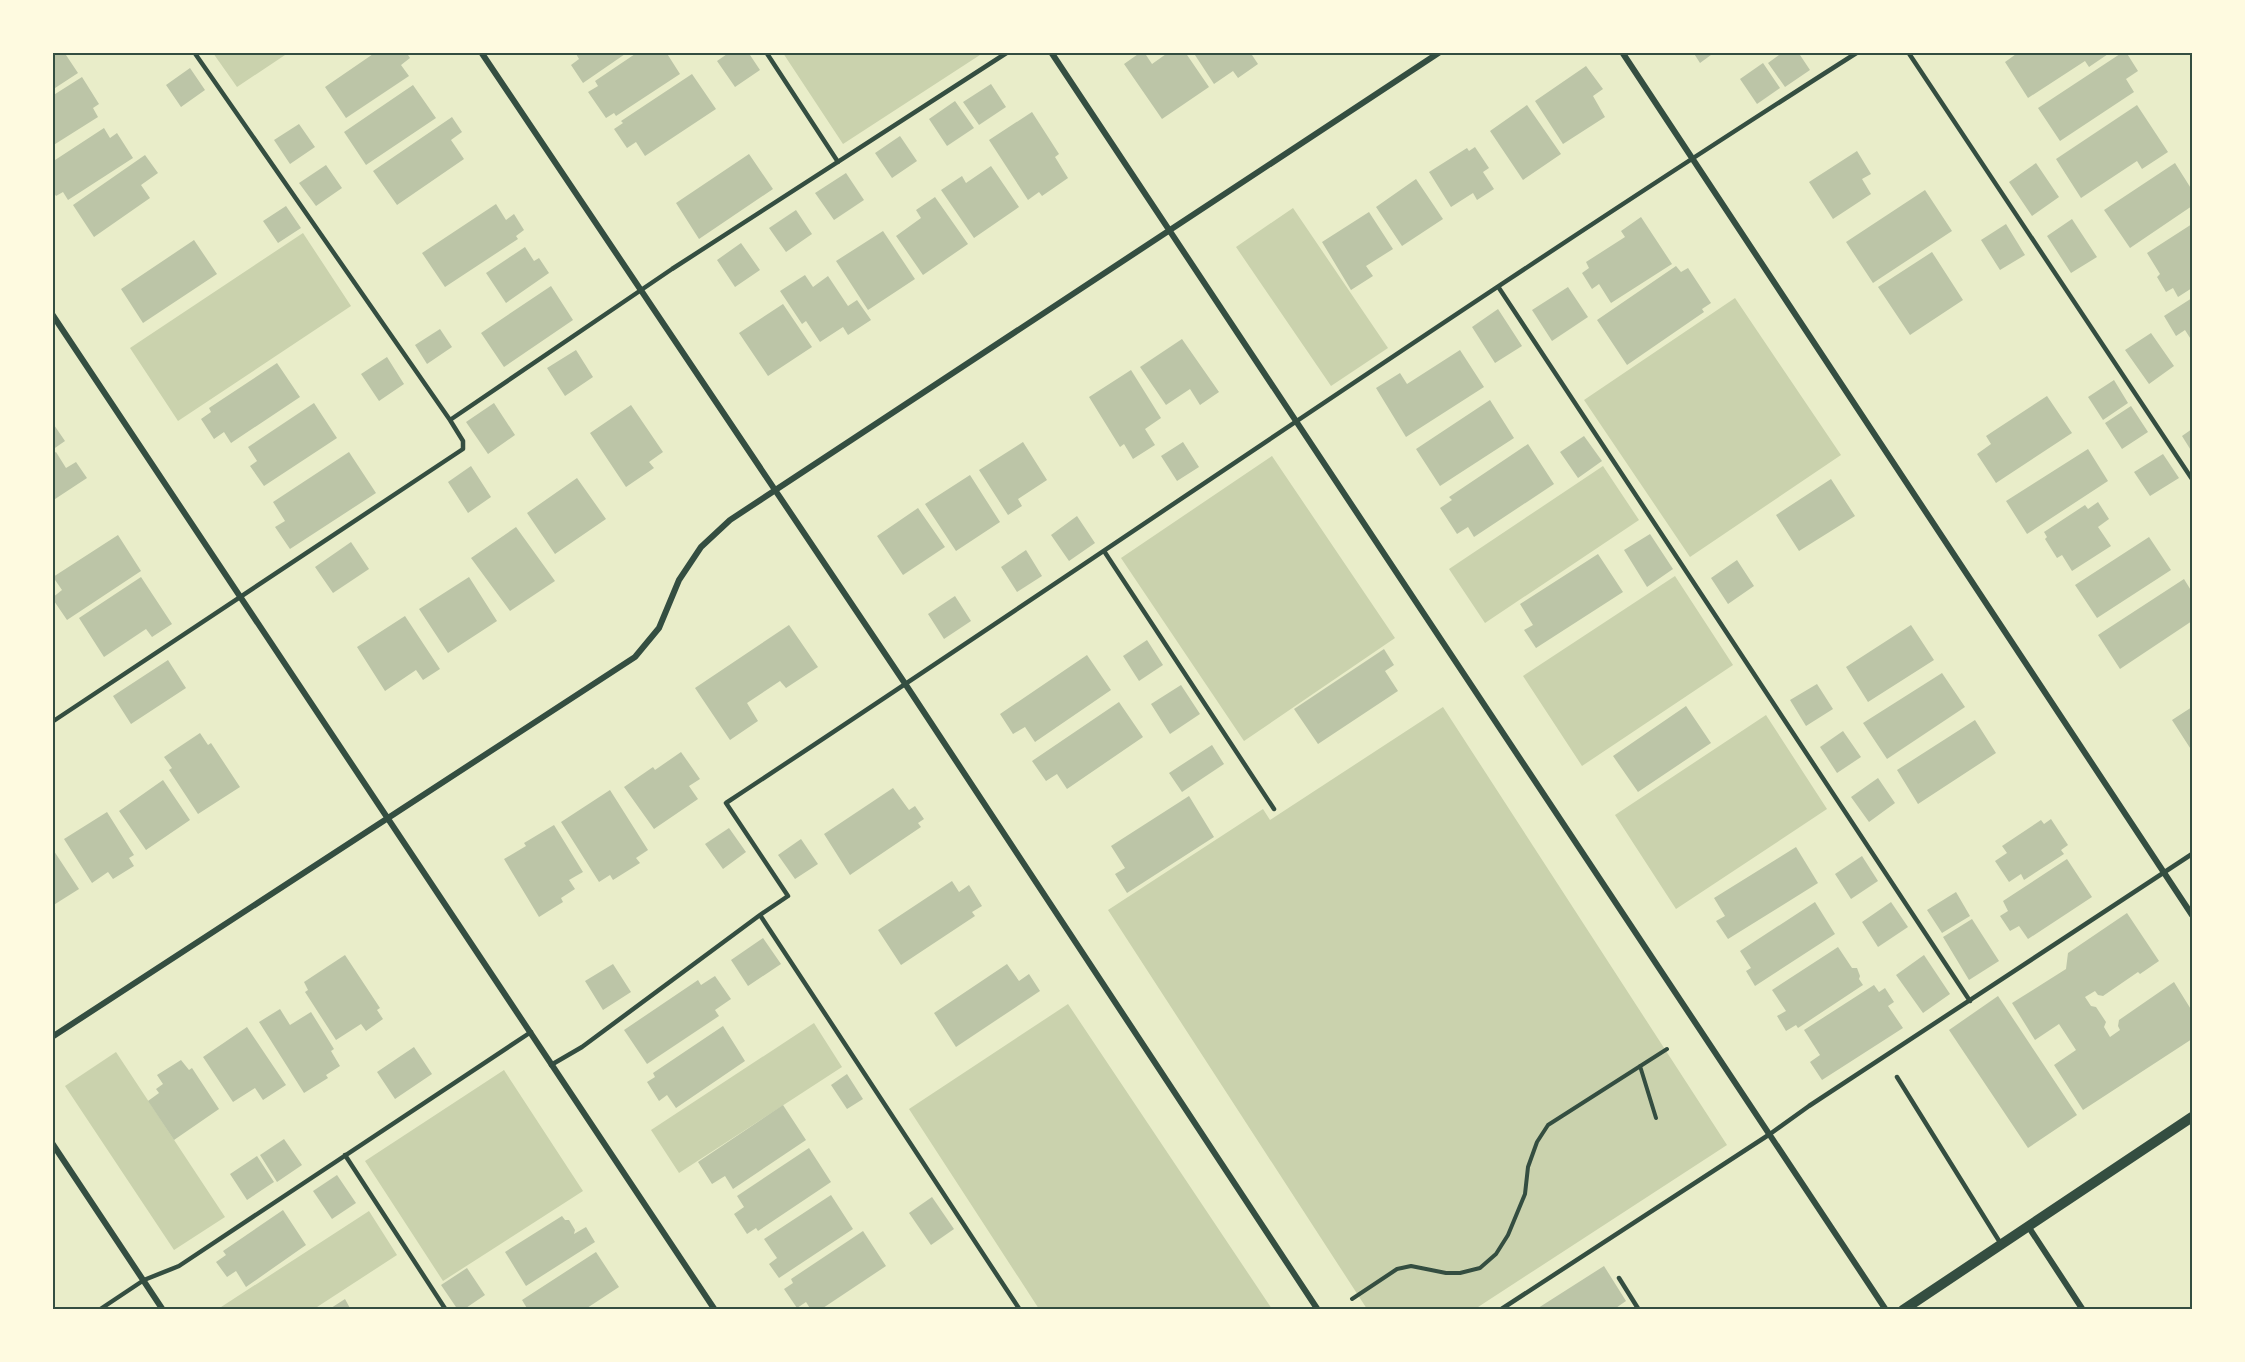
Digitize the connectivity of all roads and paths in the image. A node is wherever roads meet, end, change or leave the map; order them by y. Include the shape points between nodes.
1 (194, 52) edge
2 (481, 52) edge
3 (766, 52) edge
4 (1008, 52) edge
5 (1051, 52) edge
6 (1440, 52) edge
7 (1622, 52) edge
8 (1858, 52) edge
9 (1908, 52) edge
10 (1693, 158) junction
11 (838, 162) junction
12 (1171, 230) junction
13 (1499, 288) junction
14 (642, 290) junction
15 (52, 314) edge
16 (450, 420) junction
17 (1297, 420) junction
18 (2193, 479) edge
19 (775, 491) junction
20 (1104, 551) junction
21 (241, 597) junction
22 (906, 685) junction
23 (52, 722) edge
24 (1274, 809) dead end
25 (389, 819) junction
26 (2193, 854) edge
27 (2165, 873) junction
28 (760, 915) junction
29 (2193, 915) edge
30 (1970, 1001) junction
31 (531, 1032) junction
32 (52, 1037) edge
33 (1667, 1049) dead end
34 (551, 1065) junction
35 (1640, 1066) junction
36 (1897, 1077) dead end
37 (2193, 1117) edge
38 (1656, 1118) dead end
39 (1770, 1134) junction
40 (52, 1143) edge
41 (345, 1155) junction
42 (2028, 1226) junction
43 (2001, 1244) junction
44 (1618, 1278) dead end
45 (144, 1280) junction
46 (1352, 1299) dead end
47 (99, 1310) edge
48 (164, 1310) edge
49 (446, 1310) edge
50 (715, 1310) edge
51 (1020, 1310) edge
52 (1318, 1310) edge
53 (1500, 1310) edge
54 (1639, 1310) edge
55 (1886, 1310) edge
56 (1903, 1310) edge
57 (2084, 1310) edge

1 - 16 lane
2 - 14 street
3 - 11 lane
4 - 11 lane
5 - 12 street
6 - 12 street
7 - 10 street
8 - 10 lane
9 - 18 lane
10 - 13 lane
10 - 27 street
11 - 14 lane
12 - 17 street
12 - 19 street
13 - 17 lane
13 - 30 lane
14 - 16 lane
14 - 19 street
15 - 21 street
16 - 21 lane via 463,441 463,449
17 - 20 lane
17 - 39 street
19 - 22 street
19 - 25 street via 730,520 701,548 679,580 659,628 635,657
20 - 22 lane
20 - 24 lane
21 - 23 lane
21 - 25 street
22 - 28 lane via 726,803 788,896
22 - 52 street
25 - 31 street
25 - 32 street
26 - 27 lane
27 - 29 street
27 - 30 lane
28 - 34 lane via 582,1047
28 - 51 lane
30 - 39 lane
31 - 34 street
31 - 41 lane
33 - 35 path
34 - 50 street
35 - 38 path
35 - 46 path via 1548,1125 1537,1142 1528,1167 1525,1194 1508,1235 1496,1254 1480,1268 1460,1273 1411,1266 1397,1269
36 - 43 lane
37 - 42 street
39 - 53 lane
39 - 55 street
40 - 45 street
41 - 45 lane via 179,1266
41 - 49 lane
42 - 43 street
42 - 57 street
43 - 56 street
44 - 54 lane
45 - 47 lane
45 - 48 street

